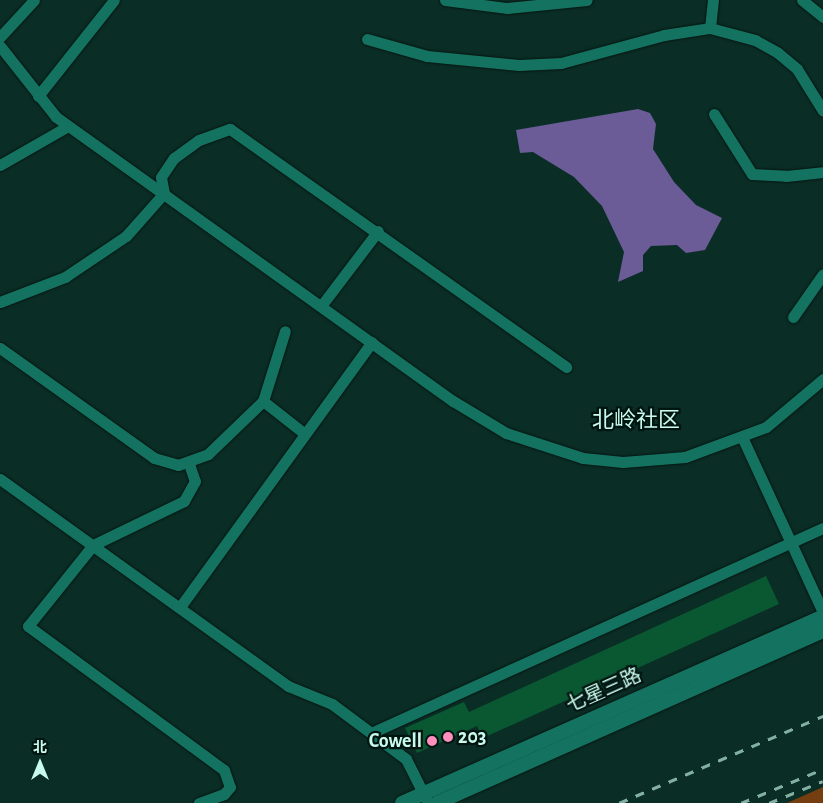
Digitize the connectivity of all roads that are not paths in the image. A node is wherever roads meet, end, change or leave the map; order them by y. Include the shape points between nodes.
1 (34, 0) edge
2 (114, 0) edge
3 (445, 0) edge
4 (587, 0) edge
5 (713, 0) edge
6 (802, 0) edge
7 (823, 16) edge
8 (710, 28) junction
9 (0, 37) edge
10 (367, 38) dead end
11 (0, 46) edge
12 (38, 96) junction
13 (823, 111) edge
14 (714, 114) dead end
15 (68, 126) junction
16 (0, 165) edge
17 (823, 172) edge
18 (164, 193) junction
19 (378, 232) junction
20 (823, 274) edge
21 (0, 302) edge
22 (321, 306) junction
23 (793, 317) dead end
24 (285, 331) dead end
25 (372, 342) junction
26 (0, 348) edge
27 (566, 367) dead end
28 (823, 380) edge
29 (263, 402) junction
30 (305, 434) junction
31 (743, 439) junction
32 (189, 464) junction
33 (0, 479) edge
34 (823, 528) edge
35 (789, 543) junction
36 (93, 545) junction
37 (180, 607) junction
38 (823, 614) edge
39 (823, 631) edge
40 (371, 733) junction
41 (426, 798) edge
42 (199, 803) edge
43 (402, 803) edge
44 (437, 803) edge

1 - 9 street
2 - 12 street
3 - 4 street via 507,8
5 - 8 street
6 - 7 street
8 - 10 street via 664,35 561,63 519,65 428,56
8 - 13 street via 755,40 778,53 797,69
11 - 12 street
12 - 15 street
14 - 17 street via 752,174 786,176
15 - 16 street
15 - 18 street
18 - 19 street via 161,177 174,158 214,132 230,129
18 - 21 street via 146,217 94,260
18 - 22 street
19 - 22 street
19 - 27 street
20 - 23 street
22 - 25 street
24 - 29 street
25 - 30 street
25 - 31 street via 453,401 506,433 543,449 583,458 658,461
26 - 32 street via 154,458 166,464
28 - 31 street via 788,411
29 - 30 street
29 - 32 street via 231,436
30 - 37 street
31 - 35 street
32 - 36 street via 195,481 184,501
33 - 36 street
34 - 35 street
35 - 38 street
35 - 40 street
36 - 37 street
36 - 42 street via 28,626 224,770 230,787 224,794
37 - 40 street via 288,686 332,704
38 - 41 street, 七星三路
39 - 44 street, 七星三路
40 - 41 street via 406,759
41 - 43 street, 七星三路

